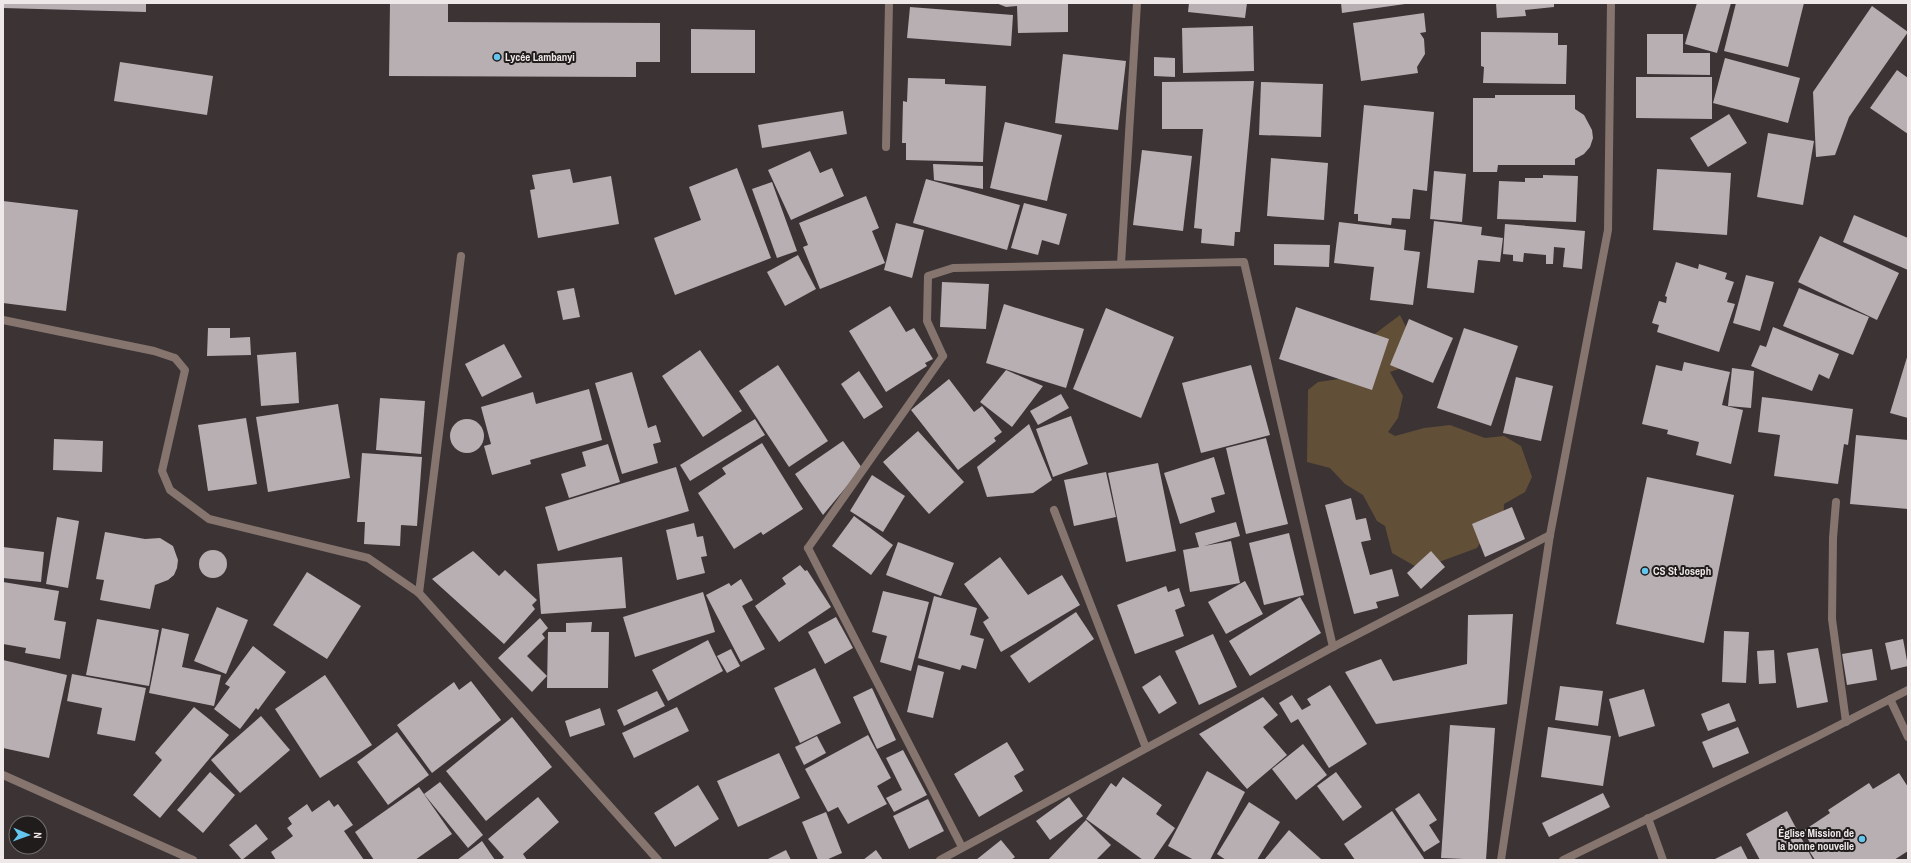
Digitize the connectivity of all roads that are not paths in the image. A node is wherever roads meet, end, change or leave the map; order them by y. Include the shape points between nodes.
1 (889, 3) edge
2 (1137, 3) edge
3 (1611, 3) edge
4 (886, 147) dead end
5 (461, 256) dead end
6 (1121, 264) junction
7 (3, 320) edge
8 (1836, 502) dead end
9 (1054, 510) dead end
10 (1550, 535) junction
11 (419, 593) junction
12 (1333, 647) junction
13 (1908, 690) edge
14 (1890, 699) junction
15 (1846, 722) junction
16 (1908, 737) edge
17 (1146, 748) junction
18 (3, 776) edge
19 (1648, 818) junction
20 (962, 847) junction
21 (193, 860) edge
22 (658, 860) edge
23 (940, 860) edge
24 (1501, 860) edge
25 (1563, 860) edge
26 (1663, 860) edge

1 - 4 street
2 - 6 street
3 - 10 street via 1608,230
5 - 11 street
6 - 12 street via 1244,262
6 - 20 street via 953,268 928,276 927,321 943,356 808,548
7 - 11 street via 154,351 175,358 185,370 162,471 170,490 210,519 368,558
8 - 15 street via 1832,619
9 - 17 street
10 - 12 street
10 - 24 street
11 - 22 street
12 - 17 street
13 - 14 street
14 - 15 street
14 - 16 street
15 - 19 street
17 - 20 street
18 - 21 street
19 - 25 street
19 - 26 street
20 - 23 street

